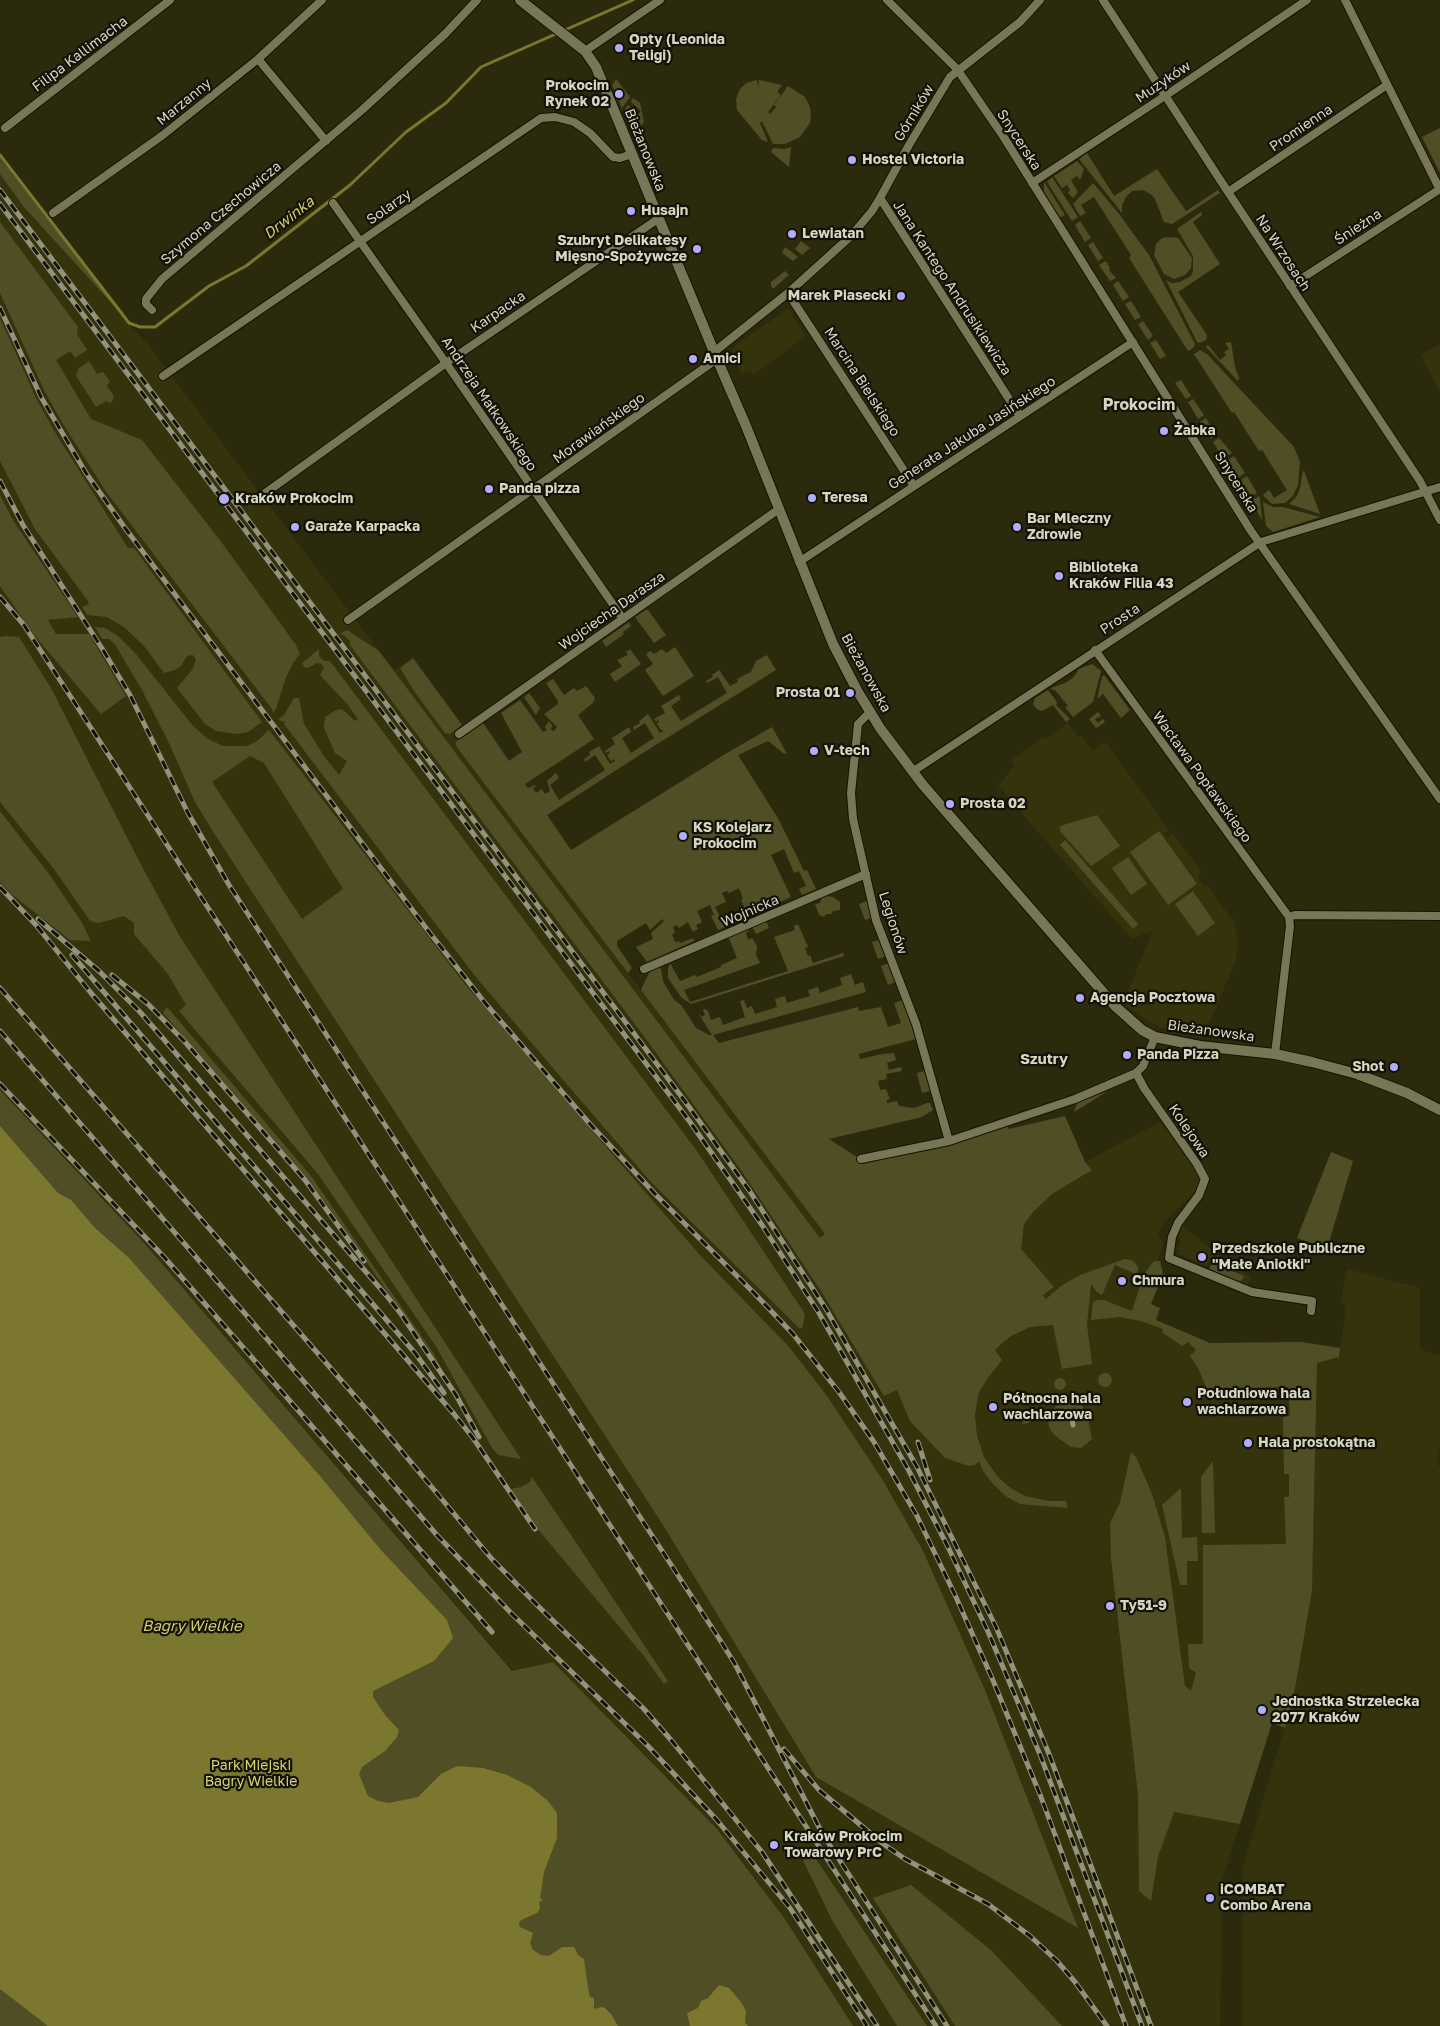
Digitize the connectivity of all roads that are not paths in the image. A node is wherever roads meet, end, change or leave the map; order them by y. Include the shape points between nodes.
1 (170, 0) edge
2 (322, 0) edge
3 (477, 0) edge
4 (520, 0) edge
5 (660, 0) edge
6 (887, 0) edge
7 (1040, 0) edge
8 (1104, 0) edge
9 (1307, 0) edge
10 (1345, 0) edge
11 (585, 51) junction
12 (258, 59) junction
13 (957, 69) junction
14 (1387, 85) junction
15 (1165, 96) junction
16 (5, 128) dead end
17 (326, 141) junction
18 (632, 154) junction
19 (1032, 183) junction
20 (1440, 189) edge
21 (1228, 192) junction
22 (880, 198) junction
23 (333, 203) dead end
24 (53, 213) dead end
25 (658, 218) junction
26 (361, 242) junction
27 (1290, 286) junction
28 (788, 292) junction
29 (152, 310) dead end
30 (1133, 342) junction
31 (715, 356) junction
32 (446, 363) junction
33 (163, 376) dead end
34 (1020, 416) junction
35 (914, 486) junction
36 (1440, 487) edge
37 (533, 491) junction
38 (1425, 491) junction
39 (257, 498) dead end
40 (779, 509) junction
41 (1440, 520) edge
42 (1261, 542) junction
43 (799, 562) junction
44 (348, 620) dead end
45 (622, 620) junction
46 (1095, 650) junction
47 (870, 712) junction
48 (459, 734) dead end
49 (912, 772) junction
50 (1440, 799) edge
51 (866, 874) junction
52 (1440, 916) edge
53 (1289, 917) junction
54 (644, 970) dead end
55 (1155, 1037) junction
56 (1274, 1054) junction
57 (1136, 1073) junction
58 (1440, 1110) edge
59 (949, 1141) junction
60 (860, 1159) dead end
61 (1311, 1311) dead end

1 - 16 street, Filipa Kallimacha
2 - 12 street, Marzanny
3 - 17 street, Szymona Czechowicza via 445,34
4 - 11 street, Bieżanowska
5 - 11 street
6 - 13 street, Snycerska
7 - 13 street, Górników via 1020,22
8 - 15 street, Na Wrzosach
9 - 15 street, Muzyków
10 - 14 street
11 - 18 street, Bieżanowska via 596,67
12 - 17 street
12 - 24 street, Marzanny via 163,135
13 - 19 street, Snycerska
13 - 22 street, Górników
14 - 20 street
14 - 21 street, Promienna
15 - 19 street, Muzyków
15 - 21 street, Na Wrzosach
17 - 29 street, Szymona Czechowicza via 162,279 146,299
18 - 25 street, Bieżanowska
18 - 26 street, Solarzy via 613,158 590,133 574,122 555,116 543,117
19 - 30 street, Snycerska
20 - 27 street, Śnieżna
21 - 27 street, Na Wrzosach
22 - 28 street, Górników via 851,236
22 - 34 street, Jana Kantego Andrusikiewicza
23 - 26 street, Andrzeja Małkowskiego
25 - 31 street, Bieżanowska
25 - 32 street, Karpacka
26 - 32 street, Andrzeja Małkowskiego
26 - 33 street, Solarzy
27 - 38 street, Na Wrzosach
28 - 31 street, Górników
28 - 35 street, Marcina Bielskiego
30 - 34 street, Generała Jakuba Jasińskiego
30 - 42 street, Snycerska
31 - 37 street, Morawiańskiego
31 - 40 street, Bieżanowska
32 - 37 street, Andrzeja Małkowskiego
32 - 39 street, Karpacka
34 - 35 street, Generała Jakuba Jasińskiego
35 - 43 street, Generała Jakuba Jasińskiego
36 - 38 street, Prosta
37 - 44 street, Morawiańskiego
37 - 45 street, Andrzeja Małkowskiego
38 - 41 street, Na Wrzosach
38 - 42 street, Prosta
40 - 43 street, Bieżanowska
40 - 45 street, Wojciecha Darasza
42 - 46 street, Prosta
42 - 50 street, Snycerska
43 - 47 street, Bieżanowska via 833,644
45 - 48 street, Wojciecha Darasza
46 - 49 street, Prosta
46 - 53 street, Wacława Popławskiego
47 - 49 street, Bieżanowska
47 - 51 street, Legionów via 858,724 851,793 853,819
49 - 55 street, Bieżanowska via 1115,1006
51 - 54 street, Wojnicka
51 - 59 street, Legionów via 876,920 919,1031
52 - 53 street
53 - 56 street
55 - 56 street, Bieżanowska via 1200,1046
55 - 57 street via 1143,1066
56 - 58 street, Bieżanowska via 1356,1074 1407,1093
57 - 59 street via 1075,1099
57 - 61 street, Kolejowa via 1205,1179 1199,1195 1178,1223 1169,1258 1252,1292 1312,1301
59 - 60 street

